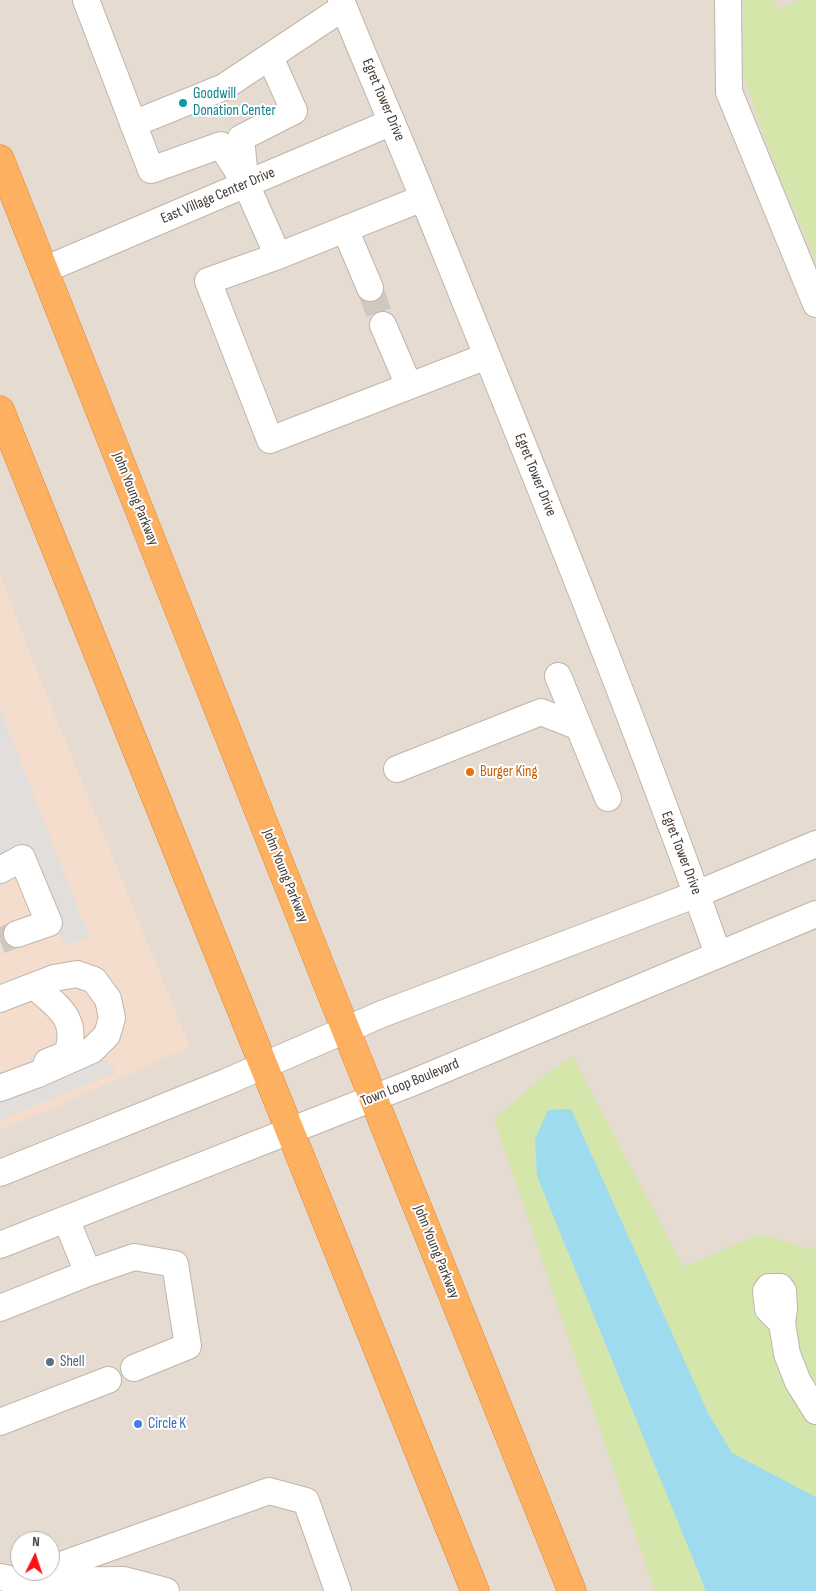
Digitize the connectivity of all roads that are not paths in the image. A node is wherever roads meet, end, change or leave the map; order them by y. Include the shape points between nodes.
1 (86, 0) edge
2 (728, 0) edge
3 (343, 4) edge
4 (270, 57) junction
5 (392, 122) junction
6 (133, 124) junction
7 (0, 160) edge
8 (246, 184) junction
9 (423, 198) junction
10 (346, 229) junction
11 (278, 256) junction
12 (44, 270) junction
13 (370, 288) tunnel mouth
14 (816, 304) edge
15 (383, 325) tunnel mouth
16 (487, 356) junction
17 (409, 386) junction
18 (1, 418) edge
19 (558, 676) dead end
20 (579, 726) junction
21 (397, 769) dead end
22 (608, 798) dead end
23 (816, 844) edge
24 (11, 864) edge
25 (697, 894) junction
26 (816, 914) edge
27 (17, 934) tunnel mouth
28 (718, 954) junction
29 (0, 999) edge
30 (0, 1007) edge
31 (346, 1029) junction
32 (263, 1066) junction
33 (38, 1074) junction
34 (0, 1088) edge
35 (374, 1098) junction
36 (290, 1131) junction
37 (0, 1172) edge
38 (66, 1219) junction
39 (0, 1245) edge
40 (88, 1273) junction
41 (0, 1308) edge
42 (782, 1323) dead end
43 (134, 1368) dead end
44 (108, 1380) dead end
45 (816, 1411) edge
46 (0, 1422) edge
47 (60, 1565) edge
48 (10, 1583) edge
49 (166, 1591) edge
50 (338, 1591) edge
51 (475, 1591) edge
52 (572, 1591) edge

1 - 6 street
2 - 14 street via 729,92
3 - 4 street
3 - 5 street, Egret Tower Drive
4 - 6 street via 224,87
4 - 8 street via 294,111 241,138
5 - 8 street, East Village Center Drive
5 - 9 street, Egret Tower Drive
6 - 8 street via 151,170 221,145
7 - 12 highway, John Young Parkway
8 - 11 street
8 - 12 street, East Village Center Drive
9 - 10 street
9 - 16 street, Egret Tower Drive
10 - 11 street
10 - 13 street
11 - 17 street via 208,281 270,440
12 - 31 highway, John Young Parkway
15 - 17 street
16 - 17 street
16 - 25 street, Egret Tower Drive
18 - 32 highway
19 - 20 street
20 - 21 street via 541,712
20 - 22 street
23 - 25 street
24 - 27 street via 49,924
25 - 28 street, Egret Tower Drive
25 - 31 street
26 - 28 street, Town Loop Boulevard
28 - 35 street, Town Loop Boulevard
29 - 33 street via 54,978 77,974 94,980 108,999 112,1018 107,1035 92,1050
30 - 33 street via 40,991 61,1008 69,1026 71,1042 66,1054 44,1064
31 - 32 street
31 - 35 highway, John Young Parkway
32 - 36 highway
32 - 37 street
33 - 34 street
35 - 36 street, Town Loop Boulevard
35 - 52 highway, John Young Parkway
36 - 38 street, Town Loop Boulevard
36 - 51 highway
38 - 39 street, Town Loop Boulevard
38 - 40 street
40 - 41 street
40 - 43 street via 134,1258 175,1264 188,1346
42 - 45 street via 787,1354 798,1382
44 - 46 street
47 - 50 street via 269,1491 306,1501
48 - 49 street via 124,1580

